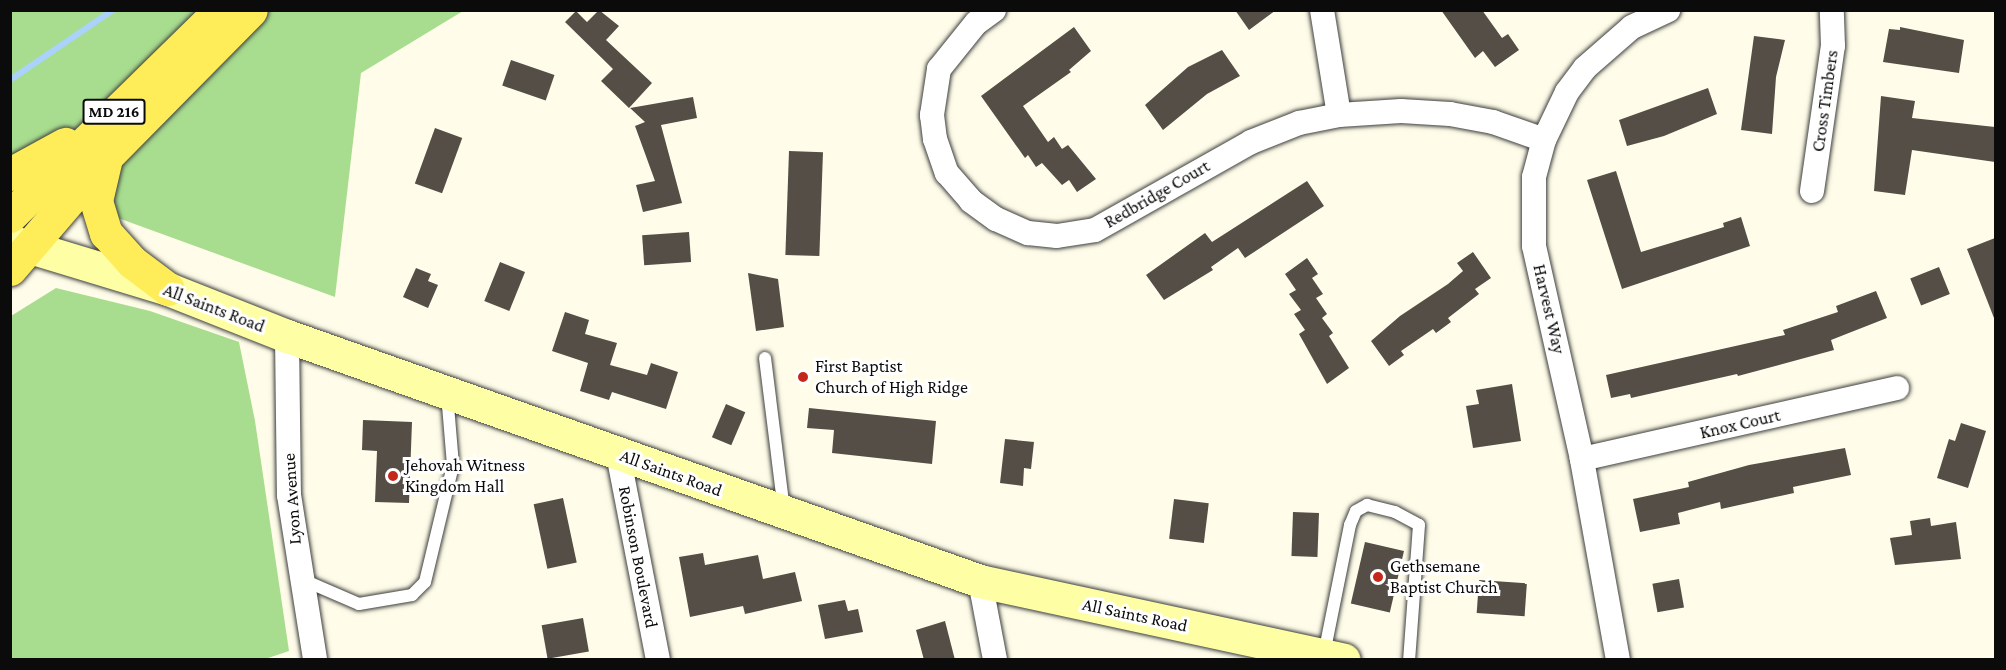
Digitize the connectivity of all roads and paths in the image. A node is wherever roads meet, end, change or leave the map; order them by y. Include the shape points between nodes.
1 (220, 10) edge
2 (251, 10) edge
3 (1322, 10) edge
4 (1668, 10) edge
5 (1832, 10) edge
6 (979, 15) edge
7 (168, 57) junction
8 (1340, 115) junction
9 (1544, 140) junction
10 (106, 157) junction
11 (10, 174) edge
12 (1812, 191) dead end
13 (10, 216) edge
14 (16, 252) edge
15 (168, 289) junction
16 (287, 336) junction
17 (765, 358) dead end
18 (1897, 388) dead end
19 (447, 393) junction
20 (618, 454) junction
21 (1582, 459) junction
22 (784, 514) junction
23 (300, 578) junction
24 (980, 581) junction
25 (1333, 658) edge
26 (315, 660) edge
27 (658, 660) edge
28 (995, 660) edge
29 (1409, 660) edge
30 (1618, 660) edge

1 - 7 main road, MD 216
2 - 10 main road, MD 216
3 - 8 street
4 - 9 street, Harvest Way via 1632,27 1585,68 1567,92
5 - 12 street, Cross Timbers via 1833,46
6 - 8 street, Redbridge Court via 939,69 932,115 935,139 947,173 971,201 996,219 1028,233 1058,236 1095,230 1251,142 1299,123
7 - 11 main road via 70,141
7 - 13 main road, MD 216
8 - 9 street, Redbridge Court via 1401,111 1450,114 1493,122
9 - 21 street, Harvest Way via 1534,177 1534,246
10 - 14 main road, MD 216
10 - 15 main road via 96,201 106,233 132,262
14 - 15 street, All Saints Road
15 - 16 street, All Saints Road
16 - 19 street, All Saints Road
16 - 23 street, Lyon Avenue via 289,495
17 - 22 lane
18 - 21 street, Knox Court
19 - 20 street, All Saints Road
19 - 23 lane via 453,465 425,582 412,595 359,604
20 - 22 street, All Saints Road
20 - 27 street, Robinson Boulevard
21 - 30 street, Harvest Way
22 - 24 street, All Saints Road
23 - 26 street, Lyon Avenue
24 - 25 street, All Saints Road
24 - 28 street
25 - 29 lane via 1350,525 1356,511 1367,505 1395,512 1419,525

